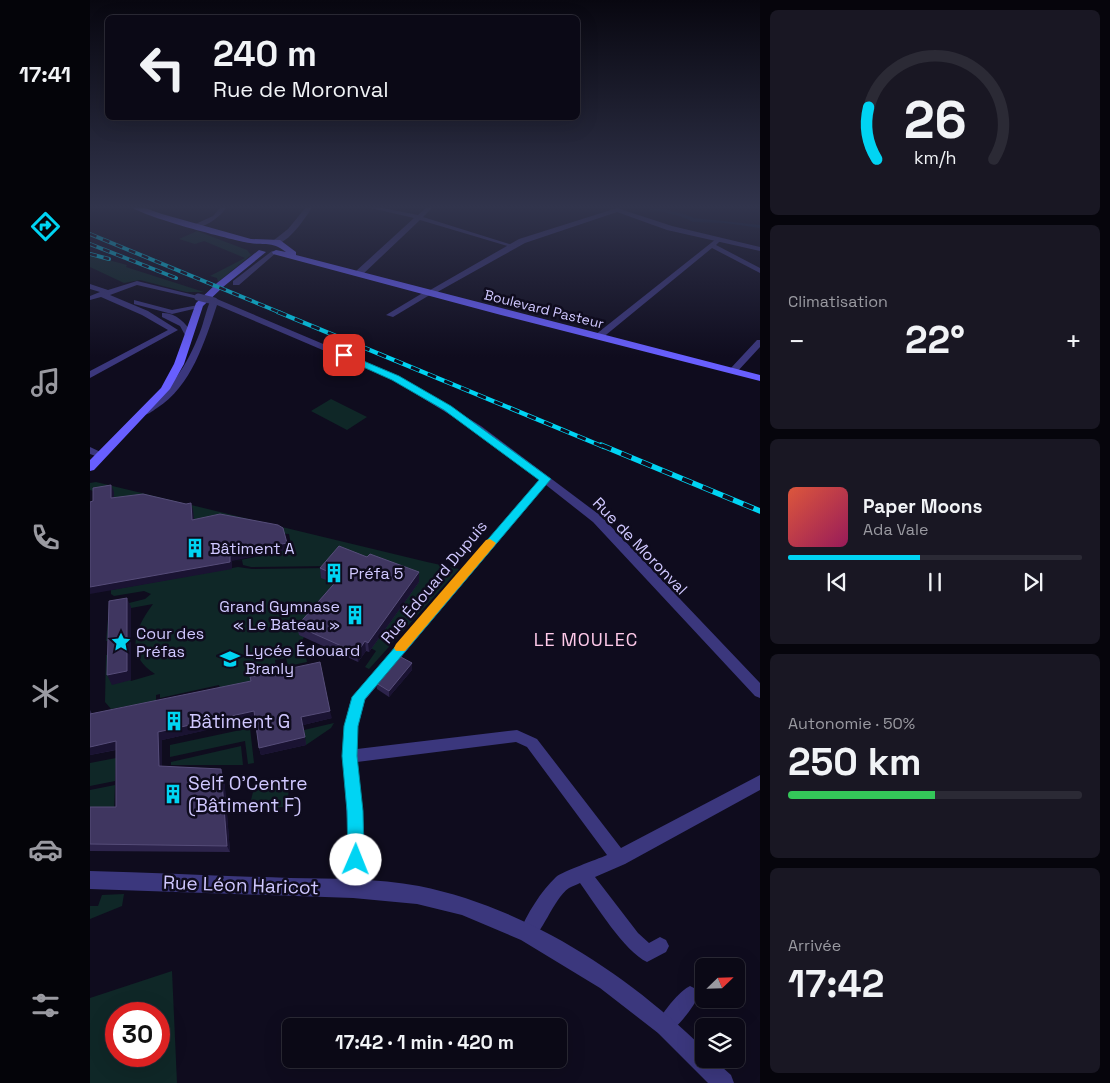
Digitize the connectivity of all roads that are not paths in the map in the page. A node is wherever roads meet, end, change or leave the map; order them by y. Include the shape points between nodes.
1 (252, 257) edge
2 (268, 257) edge
3 (298, 257) edge
4 (377, 257) edge
5 (494, 257) edge
6 (698, 257) edge
7 (736, 257) edge
8 (760, 272) edge
9 (358, 274) junction
10 (236, 283) dead end
11 (90, 288) edge
12 (104, 293) junction
13 (429, 293) junction
14 (90, 298) edge
15 (214, 301) junction
16 (198, 302) junction
17 (390, 315) dead end
18 (188, 333) junction
19 (598, 337) junction
20 (760, 342) edge
21 (733, 371) junction
22 (90, 375) edge
23 (760, 378) edge
24 (143, 413) junction
25 (90, 450) edge
26 (102, 455) junction
27 (90, 467) edge
28 (546, 479) junction
29 (760, 692) edge
30 (350, 756) junction
31 (760, 782) edge
32 (619, 858) junction
33 (583, 874) junction
34 (90, 880) edge
35 (353, 889) junction
36 (528, 933) junction
37 (660, 946) dead end
38 (690, 995) dead end
39 (665, 1026) junction
40 (723, 1083) edge

1 - 16 main road
2 - 10 street
3 - 9 main road, Boulevard Pasteur
4 - 9 street
5 - 13 street
6 - 19 street
7 - 8 street
9 - 13 main road, Boulevard Pasteur
11 - 12 street
12 - 14 street, Rue de Moronval
12 - 16 street, Rue de Moronval via 140,283
12 - 16 street via 168,312 183,312
12 - 18 street via 174,319 183,324
12 - 22 street via 166,323 173,332
13 - 17 street
13 - 19 main road, Boulevard Pasteur
15 - 16 street, Rue de Moronval, bridge
15 - 24 street via 190,365 161,402
15 - 28 street, Rue de Moronval via 396,378 470,423
16 - 18 main road
18 - 24 main road via 170,381
19 - 21 main road, Boulevard Pasteur
20 - 21 street
21 - 23 main road, Boulevard Pasteur
24 - 26 main road
25 - 26 street
26 - 27 main road
28 - 29 street, Rue de Moronval via 596,518
28 - 30 street, Rue Édouard Dupuis via 362,693 351,726
30 - 32 street via 516,736 532,743
30 - 35 street, Rue Édouard Dupuis via 356,836
31 - 32 street
32 - 33 street
33 - 36 street via 563,882 544,904
33 - 37 street via 632,939 647,953
34 - 35 street, Rue Léon Haricot
35 - 36 street, Rue Léon Haricot via 439,900 482,913
36 - 39 street, Rue Léon Haricot via 607,981
38 - 39 street
39 - 40 street, Rue Léon Haricot

